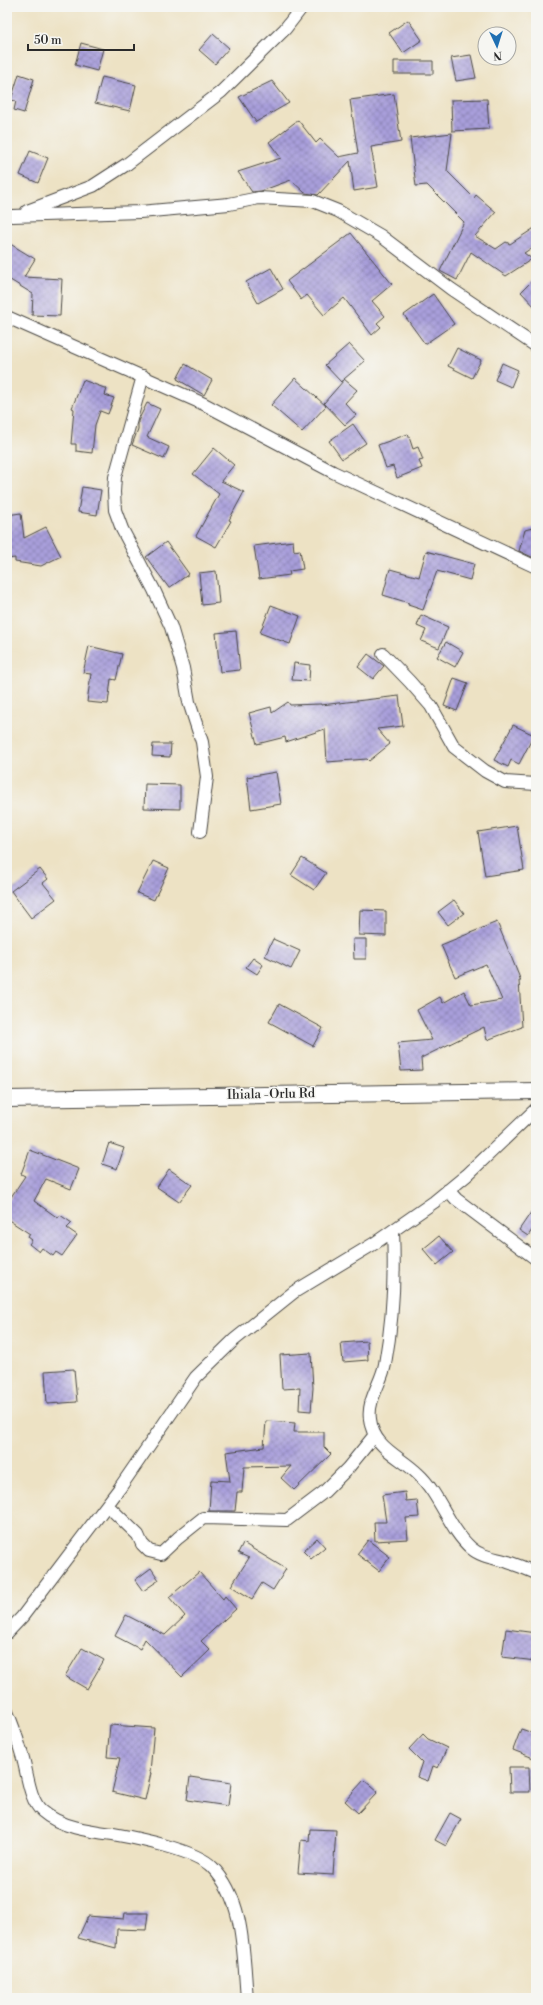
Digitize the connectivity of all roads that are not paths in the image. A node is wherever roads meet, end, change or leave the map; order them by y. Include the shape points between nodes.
1 (302, 7) edge
2 (10, 217) edge
3 (7, 317) edge
4 (536, 346) edge
5 (143, 376) junction
6 (536, 567) edge
7 (383, 654) dead end
8 (536, 784) edge
9 (200, 832) dead end
10 (536, 1091) edge
11 (7, 1099) edge
12 (536, 1109) edge
13 (448, 1190) junction
14 (393, 1231) junction
15 (536, 1259) edge
16 (374, 1436) junction
17 (107, 1505) junction
18 (536, 1573) edge
19 (7, 1633) edge
20 (7, 1712) edge
21 (247, 1998) edge

1 - 2 street via 285,29 221,92 127,164 94,186
2 - 4 street via 140,212 229,204 259,198 313,201 338,211 381,236 451,289
3 - 5 street
5 - 6 street via 204,404 333,472
5 - 9 street via 115,476 115,510 171,628 183,668 208,777
7 - 8 street via 431,706 454,747 484,771 505,782
10 - 11 main road, Ihiala -Orlu Rd
12 - 13 street via 510,1136
13 - 14 street
13 - 15 street via 456,1199
14 - 16 street via 394,1268 385,1365 372,1401 369,1418
14 - 17 street via 294,1292 234,1340 196,1377
16 - 17 street via 324,1492 287,1520 203,1518 161,1554 149,1551 138,1535
16 - 18 street via 397,1459 418,1474 472,1549
17 - 19 street
20 - 21 street via 31,1792 40,1810 56,1820 90,1831 134,1838 183,1851 211,1865 224,1881 233,1900 240,1926

